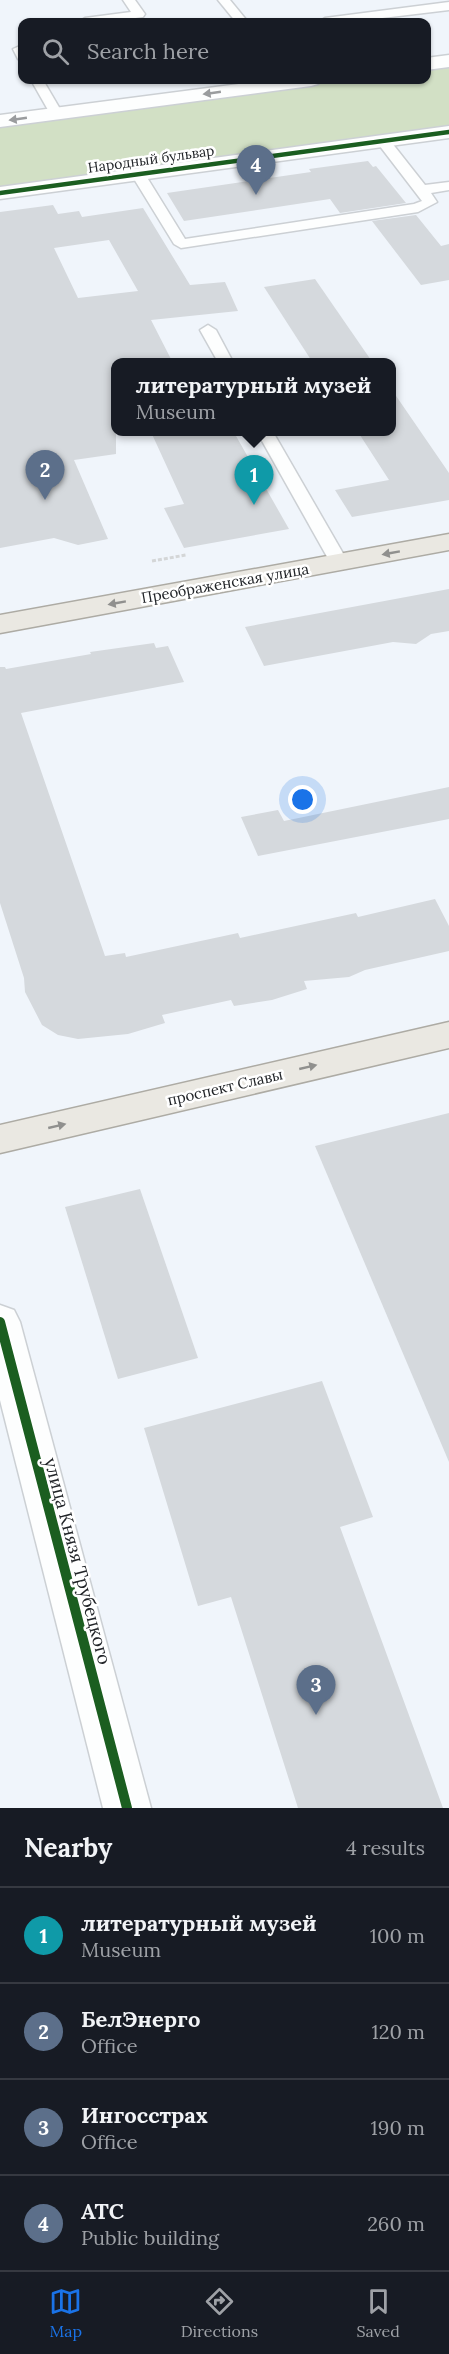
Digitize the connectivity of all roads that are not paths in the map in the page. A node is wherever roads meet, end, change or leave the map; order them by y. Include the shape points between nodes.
1 (129, 0) edge
2 (224, 0) edge
3 (449, 6) edge
4 (112, 18) edge
5 (239, 18) edge
6 (356, 18) edge
7 (449, 61) edge
8 (431, 63) edge
9 (39, 84) edge
10 (281, 84) edge
11 (57, 114) junction
12 (0, 121) edge
13 (449, 132) edge
14 (383, 141) junction
15 (138, 174) junction
16 (449, 186) edge
17 (422, 190) junction
18 (0, 193) edge
19 (208, 330) dead end
20 (223, 358) edge
21 (267, 436) edge
22 (449, 542) edge
23 (339, 562) junction
24 (0, 624) edge
25 (449, 1035) edge
26 (0, 1139) edge
27 (0, 1322) edge
28 (127, 1808) edge

1 - 4 lane via 140,14
2 - 5 lane
3 - 6 lane
7 - 8 street
9 - 11 lane
10 -> 11 street
11 -> 12 street
13 - 14 street, Народный бульвар
14 - 15 street, Народный бульвар
14 - 17 lane
15 - 17 lane via 181,244 418,208 430,202
15 - 18 street, Народный бульвар
16 - 17 lane
19 - 20 lane
21 - 23 lane
22 -> 23 main road, Преображенская улица
23 -> 24 main road, Преображенская улица
26 -> 25 main road, проспект Славы
27 - 28 street, улица Князя Трубецкого

